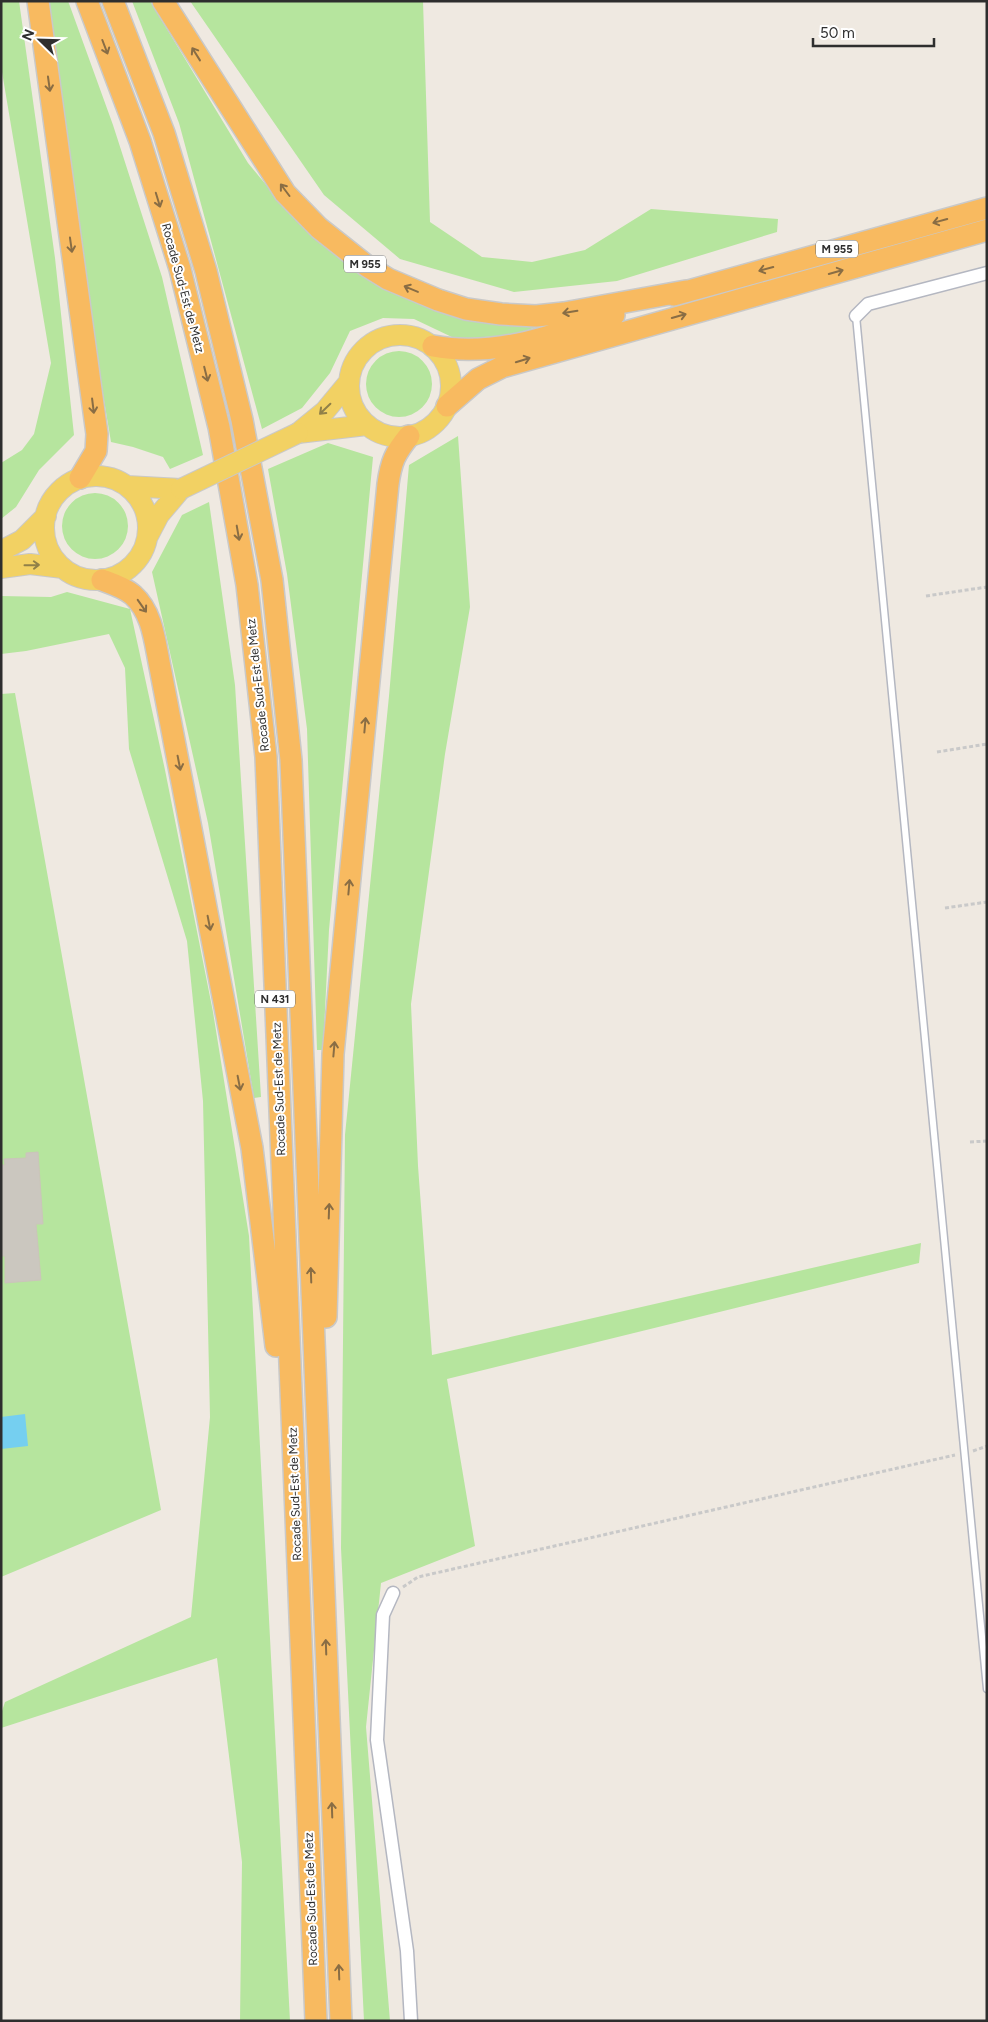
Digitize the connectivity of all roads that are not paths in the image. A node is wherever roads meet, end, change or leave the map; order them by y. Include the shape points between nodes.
1 (38, 1) edge
2 (87, 1) edge
3 (113, 1) edge
4 (163, 1) edge
5 (987, 208) edge
6 (987, 230) edge
7 (987, 272) edge
8 (686, 291) junction
9 (856, 316) joint
10 (433, 346) junction
11 (349, 382) junction
12 (447, 406) junction
13 (367, 425) junction
14 (298, 433) junction
15 (410, 436) junction
16 (80, 478) junction
17 (127, 486) junction
18 (181, 489) junction
19 (46, 516) junction
20 (148, 536) junction
21 (1, 551) edge
22 (1, 568) edge
23 (63, 568) junction
24 (102, 580) junction
25 (295, 1496) junction
26 (320, 1505) junction
27 (393, 1593) road end
28 (987, 1689) edge
29 (316, 2021) edge
30 (341, 2021) edge
31 (411, 2021) edge

1 -> 16 highway via 97,434 96,451
2 -> 25 highway, Rocade Sud-Est de Metz / N 431 via 140,141 180,269 220,427 247,585 266,757
26 -> 3 highway, Rocade Sud-Est de Metz / N 431 via 291,760 272,580 242,420 206,271 164,134
8 -> 4 highway, M 955 via 536,316 466,309 388,278 367,266 319,228 285,193
5 -> 8 highway, M 955
12 -> 6 highway, M 955 via 478,378 502,367
7 - 9 street via 868,304
8 - 10 highway, M 955 via 560,333 498,349 453,350
9 - 28 lane
10 - 11 main road via 423,339 405,335 386,336 374,341 357,358
10 - 12 main road via 444,359 450,374 451,391
11 - 13 main road via 353,406
11 -> 14 main road via 325,411
12 - 15 main road via 432,426
13 - 14 main road
13 - 15 main road via 392,436
14 - 18 main road, bridge
26 -> 15 highway via 333,1054 388,484 391,464 398,449
16 - 17 main road via 112,478
16 - 19 main road via 58,493
17 - 18 main road
17 - 20 main road via 140,500 147,517
18 - 20 main road via 159,515
19 - 21 main road via 22,540
19 - 23 main road via 47,544
20 - 24 main road via 132,565 118,575
22 -> 23 main road via 30,564
23 - 24 main road via 74,576
24 -> 25 highway via 133,595 141,605 149,618 160,667 252,1148
25 - 29 highway, Rocade Sud-Est de Metz / N 431
30 -> 26 highway, Rocade Sud-Est de Metz / N 431
27 - 31 street via 384,1615 377,1740 407,1951

